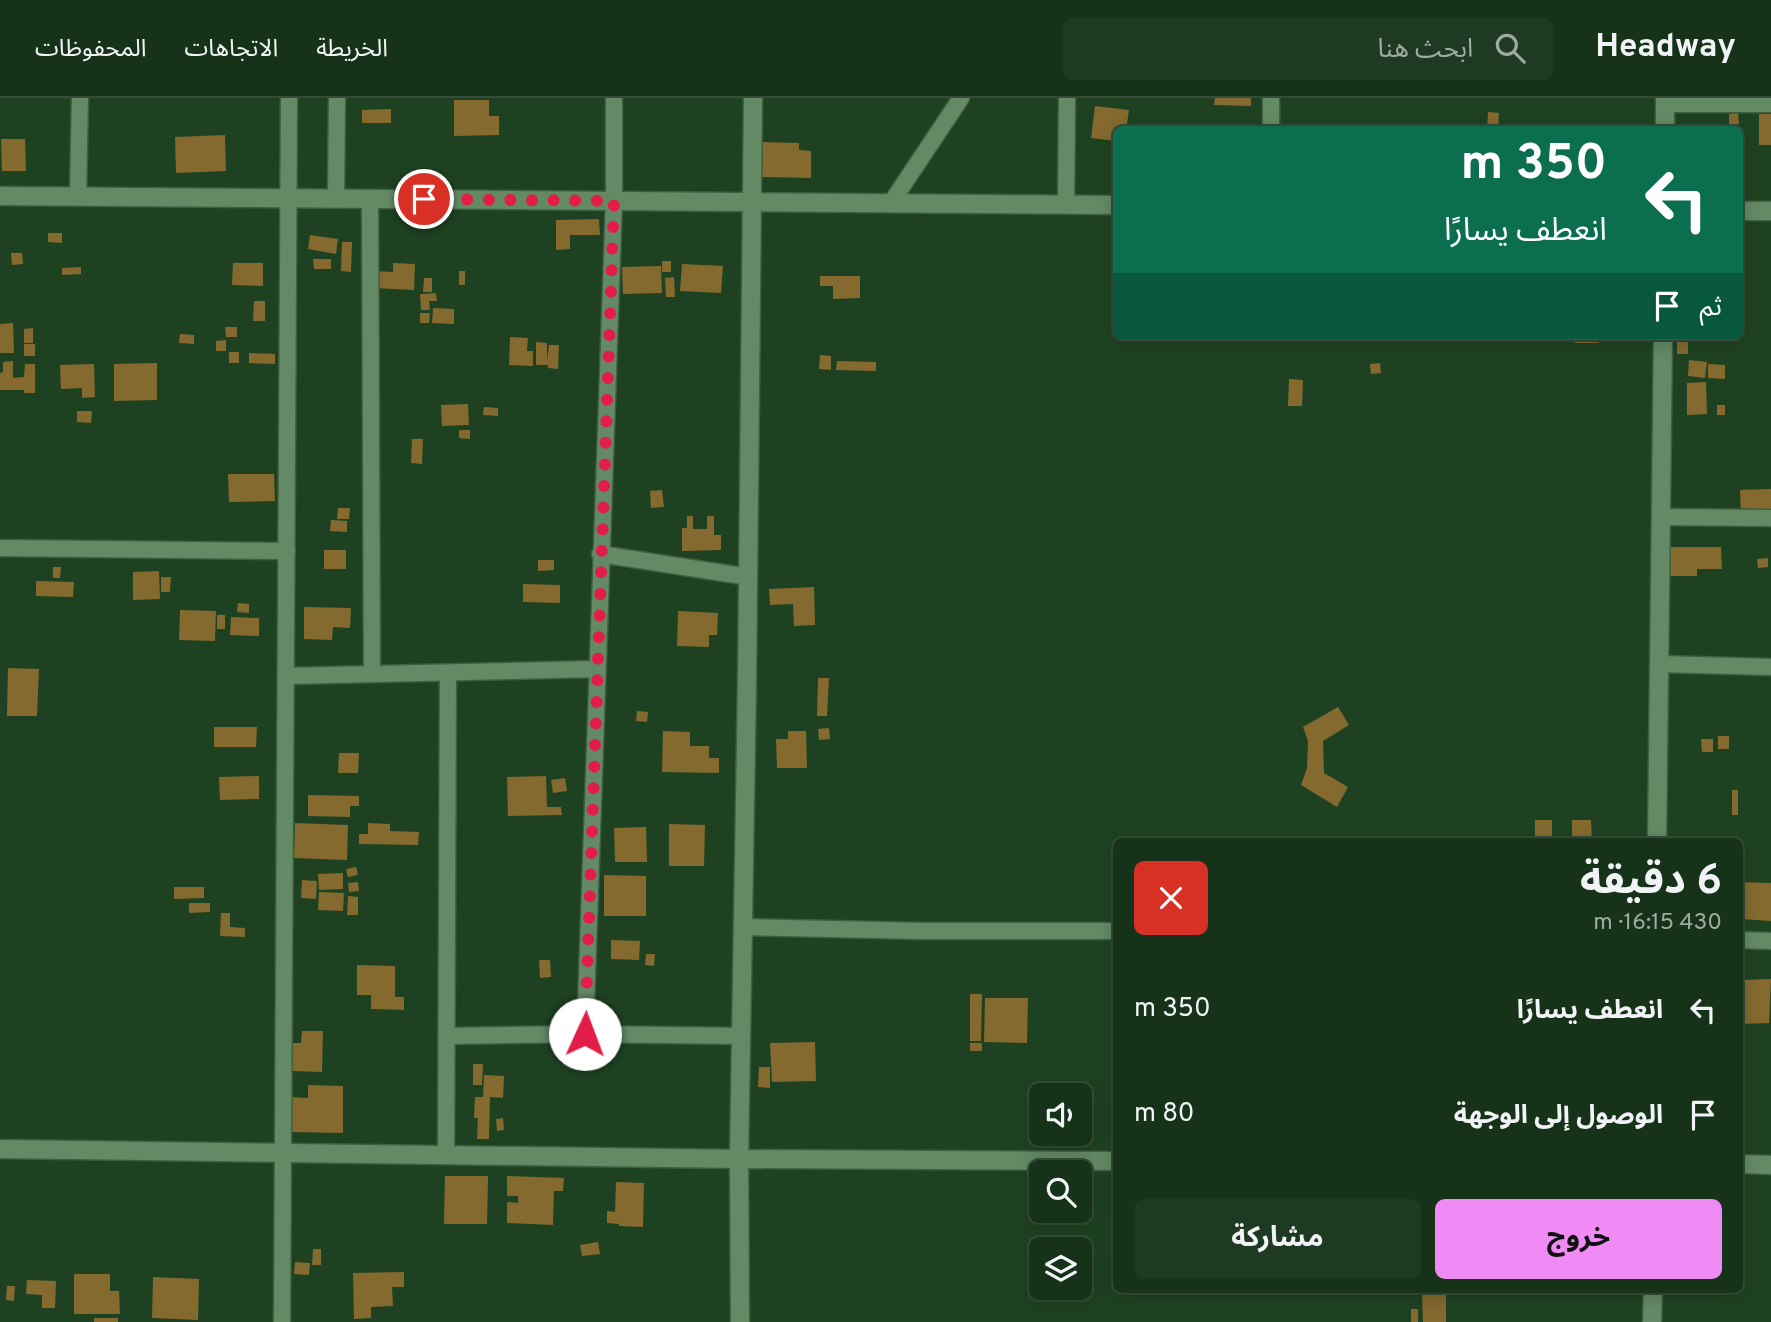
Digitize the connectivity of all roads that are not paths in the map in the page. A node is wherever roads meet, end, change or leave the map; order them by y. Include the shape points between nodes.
1 (80, 98) edge
2 (289, 98) edge
3 (337, 98) edge
4 (614, 98) edge
5 (753, 98) edge
6 (961, 98) edge
7 (1067, 98) edge
8 (1271, 98) edge
9 (1665, 101) edge
10 (1771, 104) edge
11 (1271, 126) edge
12 (1665, 126) edge
13 (78, 195) junction
14 (0, 196) edge
15 (289, 197) junction
16 (336, 198) junction
17 (370, 198) junction
18 (614, 201) junction
19 (751, 202) junction
20 (891, 203) junction
21 (1066, 205) junction
22 (1113, 205) edge
23 (1743, 211) edge
24 (1771, 211) edge
25 (1663, 340) edge
26 (1661, 517) junction
27 (1771, 518) edge
28 (0, 548) edge
29 (287, 551) junction
30 (600, 554) junction
31 (749, 577) junction
32 (1659, 664) junction
33 (1771, 667) edge
34 (597, 669) junction
35 (448, 673) junction
36 (372, 674) junction
37 (286, 676) junction
38 (1657, 838) edge
39 (744, 927) junction
40 (1113, 930) edge
41 (1743, 940) edge
42 (1771, 941) edge
43 (585, 1034) junction
44 (447, 1036) junction
45 (742, 1036) junction
46 (0, 1149) edge
47 (283, 1153) junction
48 (446, 1155) junction
49 (739, 1159) junction
50 (1113, 1161) edge
51 (1743, 1164) edge
52 (1771, 1165) edge
53 (1653, 1293) edge
54 (282, 1322) edge
55 (740, 1322) edge
56 (1653, 1322) edge

1 - 13 street
2 - 15 street
3 - 16 street
4 - 18 street
5 - 19 street
6 - 20 street
7 - 21 street
8 - 11 street
9 - 10 street
9 - 12 street
13 - 14 street
13 - 15 street
15 - 16 street
15 - 29 street
16 - 17 street
17 - 18 street
17 - 36 street
18 - 19 street
18 - 30 street
19 - 20 street
19 - 31 street
20 - 21 street
21 - 22 street
23 - 24 street
25 - 26 street
26 - 27 street
26 - 32 street
28 - 29 street
29 - 37 street
30 - 31 street
30 - 34 street
31 - 39 street
32 - 33 street
32 - 38 street
34 - 35 street
34 - 43 street
35 - 36 street
35 - 44 street
36 - 37 street
37 - 47 street
39 - 40 street
39 - 45 street
41 - 42 street
43 - 44 street
43 - 45 street
44 - 48 street
45 - 49 street
46 - 47 street
47 - 48 street
47 - 54 street
48 - 49 street
49 - 50 street
49 - 55 street
51 - 52 street
53 - 56 street

